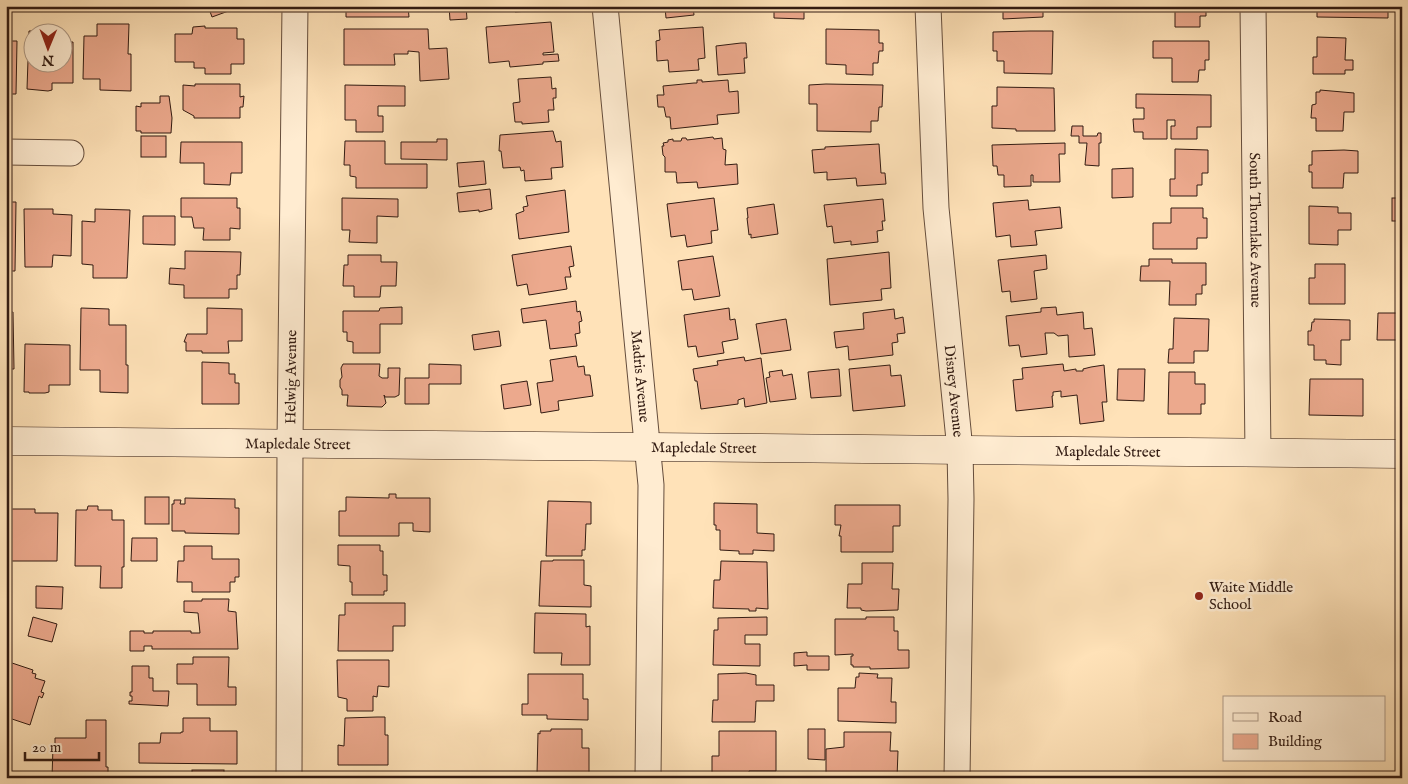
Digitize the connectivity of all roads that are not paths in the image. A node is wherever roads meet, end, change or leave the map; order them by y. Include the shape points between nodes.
1 (295, 6) edge
2 (605, 6) edge
3 (928, 6) edge
4 (1253, 6) edge
5 (6, 152) edge
6 (71, 153) dead end
7 (6, 441) edge
8 (290, 443) junction
9 (648, 447) junction
10 (960, 450) junction
11 (1258, 453) junction
12 (1402, 454) edge
13 (289, 778) edge
14 (648, 778) edge
15 (957, 778) edge

1 - 8 street, Helwig Avenue
2 - 9 street, Madris Avenue
3 - 10 street, Disney Avenue via 936,208
4 - 11 street, South Thornlake Avenue
5 - 6 street
7 - 8 street, Mapledale Street
8 - 9 street, Mapledale Street
8 - 13 street, Helwig Avenue
9 - 10 street, Mapledale Street
9 - 14 street, Madris Avenue via 651,495
10 - 11 street, Mapledale Street
10 - 15 street, Disney Avenue
11 - 12 street, Mapledale Street

